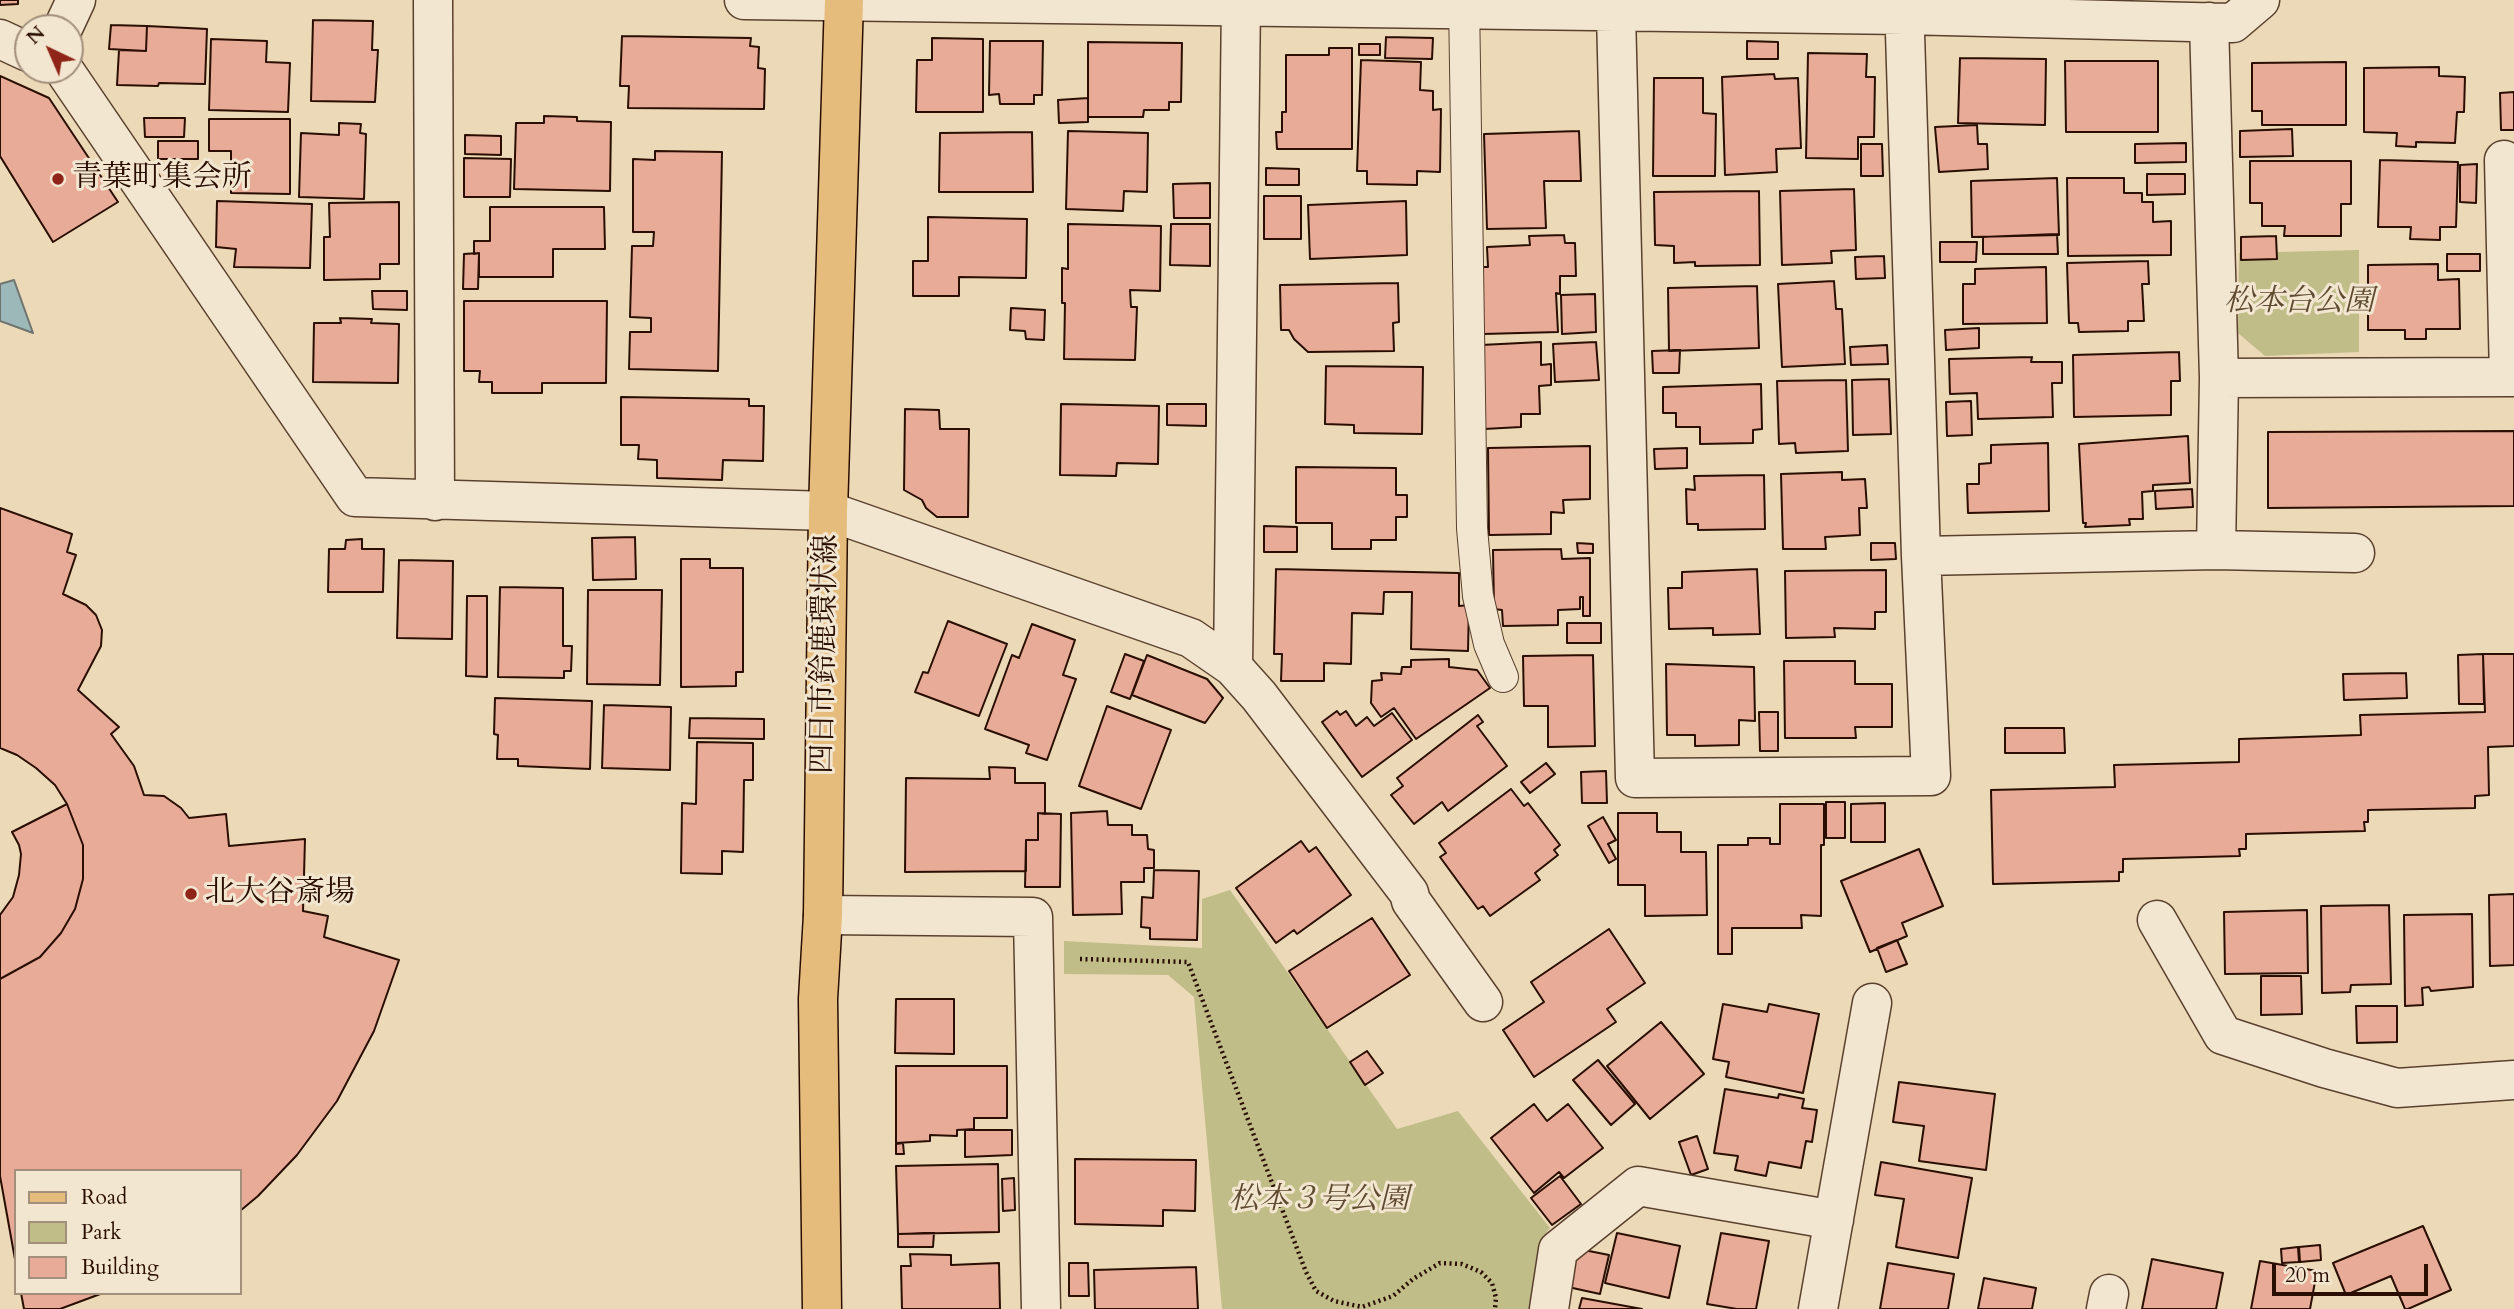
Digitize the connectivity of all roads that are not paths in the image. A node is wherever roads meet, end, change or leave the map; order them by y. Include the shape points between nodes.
1 (433, 0) edge
2 (744, 0) edge
3 (2260, 0) edge
4 (844, 1) edge
5 (1240, 3) edge
6 (1464, 5) edge
7 (1627, 8) edge
8 (1904, 8) edge
9 (2209, 22) junction
10 (74, 84) edge
11 (2504, 160) dead end
12 (2219, 377) junction
13 (2511, 377) edge
14 (435, 501) junction
15 (828, 511) junction
16 (2216, 550) junction
17 (2355, 553) dead end
18 (1922, 556) junction
19 (1233, 667) junction
20 (1503, 677) dead end
21 (823, 915) junction
22 (2157, 920) dead end
23 (1483, 1003) dead end
24 (1872, 1003) dead end
25 (2514, 1080) edge
26 (1834, 1220) junction
27 (822, 1309) edge
28 (1041, 1309) edge
29 (1549, 1309) edge
30 (1818, 1309) edge

1 - 14 street
2 - 4 street
3 - 9 street via 2232,23
4 - 5 street
4 - 15 main road, 四日市鈴鹿環状線
5 - 6 street
5 - 19 street
6 - 7 street
6 - 20 lane via 1472,528 1478,596 1489,644
7 - 8 street
7 - 18 street via 1635,778 1931,776
8 - 9 street
8 - 18 street
9 - 12 street
10 - 14 street via 355,497
11 - 13 street
12 - 13 street
12 - 16 street
14 - 15 street
15 - 19 street via 1191,638
15 - 21 main road, 四日市鈴鹿環状線
16 - 17 street
16 - 18 street
19 - 23 street via 1409,893
21 - 27 main road, 四日市鈴鹿環状線 via 818,999
21 - 28 street via 1033,917
22 - 25 street via 2223,1035 2397,1088
24 - 26 street
26 - 29 street via 1638,1186 1558,1251
26 - 30 street

